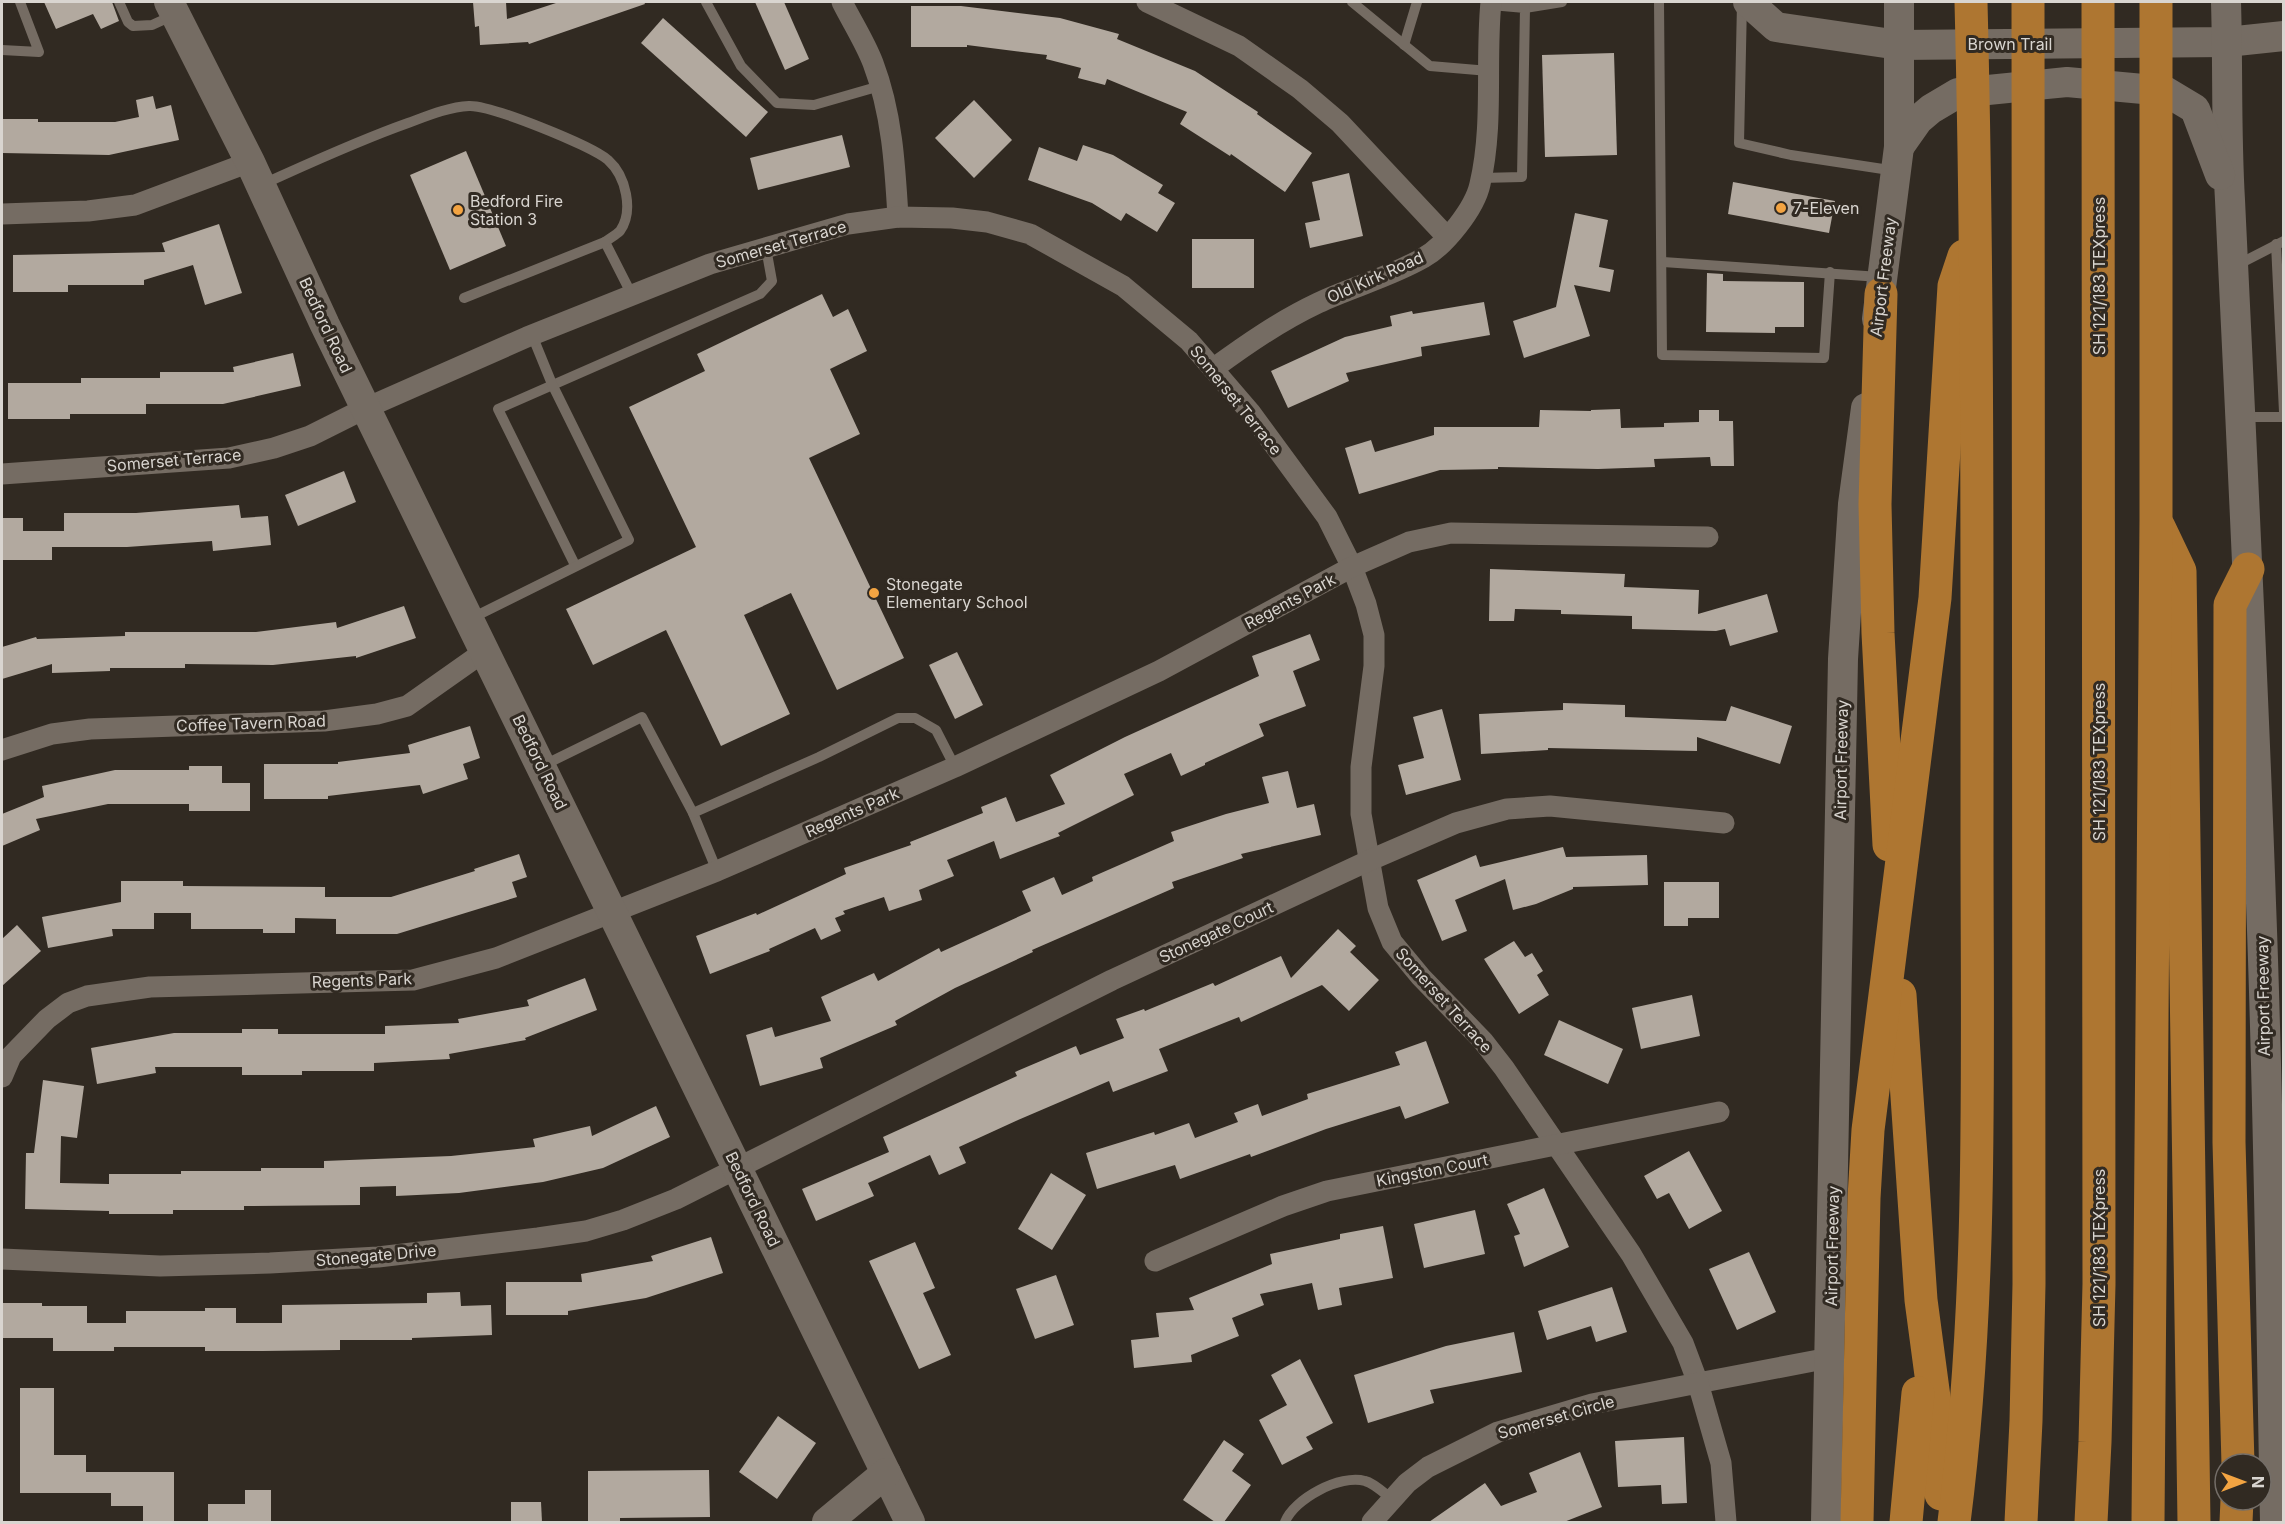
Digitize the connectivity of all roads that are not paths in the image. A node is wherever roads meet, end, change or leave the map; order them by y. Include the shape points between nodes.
1 (20, 2) edge
2 (119, 2) edge
3 (706, 2) edge
4 (842, 2) edge
5 (1147, 2) edge
6 (1352, 2) edge
7 (1417, 2) edge
8 (1562, 2) edge
9 (1659, 2) edge
10 (1742, 2) edge
11 (1748, 2) edge
12 (1899, 2) edge
13 (1971, 2) edge
14 (2028, 2) edge
15 (2098, 2) edge
16 (2156, 2) edge
17 (2226, 2) edge
18 (1491, 3) edge
19 (1175, 7) edge
20 (172, 8) edge
21 (1524, 8) junction
22 (2283, 36) edge
23 (2227, 42) junction
24 (1404, 45) junction
25 (1899, 45) junction
26 (2, 50) edge
27 (1489, 71) junction
28 (880, 86) junction
29 (1897, 159) junction
30 (256, 174) junction
31 (1481, 178) junction
32 (2230, 201) junction
33 (2, 214) edge
34 (1977, 217) junction
35 (898, 218) junction
36 (1448, 237) junction
37 (605, 242) junction
38 (2280, 243) edge
39 (766, 248) junction
40 (1663, 262) junction
41 (2234, 267) junction
42 (1830, 272) junction
43 (1882, 286) junction
44 (632, 295) junction
45 (464, 298) dead end
46 (532, 335) junction
47 (1214, 368) junction
48 (552, 384) junction
49 (366, 408) junction
50 (2283, 412) edge
51 (2239, 417) junction
52 (2283, 417) edge
53 (2, 474) edge
54 (2156, 520) junction
55 (1708, 537) dead end
56 (575, 565) junction
57 (1352, 567) junction
58 (2248, 569) junction
59 (470, 619) junction
60 (485, 651) junction
61 (2, 750) edge
62 (542, 766) junction
63 (955, 767) junction
64 (693, 813) junction
65 (1724, 823) dead end
66 (1368, 861) junction
67 (717, 871) junction
68 (613, 912) junction
69 (2, 1077) edge
70 (1719, 1112) dead end
71 (1557, 1145) junction
72 (737, 1168) junction
73 (2, 1259) edge
74 (1155, 1261) dead end
75 (1921, 1300) junction
76 (1829, 1358) junction
77 (1698, 1383) junction
78 (2238, 1452) edge
79 (886, 1473) junction
80 (1393, 1500) junction
81 (827, 1522) edge
82 (910, 1522) edge
83 (1285, 1522) edge
84 (1372, 1522) edge
85 (1726, 1522) edge
86 (1826, 1522) edge
87 (1857, 1522) edge
88 (1906, 1522) edge
89 (1942, 1522) edge
90 (1954, 1522) edge
91 (2021, 1522) edge
92 (2091, 1522) edge
93 (2148, 1522) edge
94 (2194, 1522) edge
95 (2274, 1522) edge

1 - 26 lane via 39,52
2 - 20 lane via 133,26 152,25
3 - 28 lane via 741,66 777,103 814,105
4 - 28 street via 873,63
5 - 19 street
6 - 24 lane
7 - 24 lane
8 - 21 lane
9 - 40 lane
10 - 29 lane via 1739,144 1791,155
11 - 25 main road, Brown Trail via 1776,27
12 - 25 main road, Airport Freeway
13 - 34 highway
14 - 91 highway via 2029,1284
15 - 92 highway, SH 121/183 TEXpress via 2099,1284
16 - 54 highway
17 - 23 main road, Airport Freeway
18 - 21 lane
18 - 27 street, Old Kirk Road
19 - 36 street via 1300,89 1340,123
20 - 30 main road, Bedford Road
21 - 31 lane via 1522,177
22 - 23 main road, Brown Trail
23 - 25 main road, Brown Trail
23 - 32 main road, Airport Freeway
24 - 27 lane via 1430,66
25 - 29 main road, Airport Freeway
27 - 31 street, Old Kirk Road via 1487,146
28 - 35 street via 895,152
29 - 32 main road via 1918,120 1958,93 2067,81 2165,91 2195,109
29 - 43 main road, Airport Freeway
30 - 33 street via 135,205
30 - 37 lane via 439,112 483,107 543,128 609,161 627,194 627,216 619,232
30 - 49 main road, Bedford Road
31 - 36 street, Old Kirk Road via 1473,206
32 - 41 main road, Airport Freeway
34 - 87 highway via 1954,286 1935,598 1868,1131
34 - 90 highway via 1977,1161 1972,1326
35 - 39 street, Somerset Terrace via 848,224
35 - 47 street, Somerset Terrace via 987,222 1030,234 1123,286 1189,341
36 - 47 street, Old Kirk Road via 1425,258 1318,303 1266,330
37 - 44 lane
37 - 45 lane
38 - 41 lane
38 - 50 lane
39 - 44 street, Somerset Terrace via 710,264
39 - 48 lane via 772,281 760,294
40 - 42 lane
40 - 42 lane via 1662,356 1824,358
41 - 51 main road, Airport Freeway
42 - 43 lane
43 - 75 highway via 1875,504 1883,760
43 - 76 main road, Airport Freeway via 1853,504 1843,659
44 - 46 street, Somerset Terrace
46 - 48 lane
46 - 49 street, Somerset Terrace
47 - 57 street, Somerset Terrace via 1327,517
48 - 56 lane via 498,410
48 - 56 lane via 629,540
49 - 53 street, Somerset Terrace via 310,436 229,458
49 - 59 main road, Bedford Road
51 - 52 lane
51 - 58 main road, Airport Freeway
54 - 93 highway
54 - 94 highway via 2181,571
55 - 57 street, Regents Park via 1451,533 1409,542
56 - 59 lane
57 - 63 street, Regents Park via 1159,671
57 - 66 street, Somerset Terrace via 1374,635 1374,666 1361,767 1361,814
58 - 78 highway via 2230,605 2229,1142
58 - 95 main road, Airport Freeway via 2262,908
59 - 60 main road, Bedford Road
60 - 61 street, Coffee Tavern Road via 407,706 377,714 324,721 90,729 52,734
60 - 62 main road, Bedford Road
62 - 64 lane via 642,717
62 - 68 main road, Bedford Road
63 - 64 lane via 936,730 915,718 898,718
63 - 67 street, Regents Park
64 - 67 lane
65 - 66 street, Stonegate Court via 1550,806 1507,809 1456,823
66 - 71 street, Somerset Terrace via 1378,908 1392,942 1483,1041
66 - 72 street, Stonegate Court via 1112,980
67 - 68 street, Regents Park
68 - 69 street, Regents Park via 496,958 413,980 150,987 87,996 68,1003 47,1019 11,1056
68 - 72 main road, Bedford Road
70 - 71 street, Kingston Court
71 - 74 street, Kingston Court via 1327,1191
71 - 77 street, Somerset Terrace via 1631,1254 1683,1343
72 - 73 street, Stonegate Drive via 623,1220 538,1239 378,1257 270,1263 159,1266
72 - 79 main road, Bedford Road
75 - 88 highway via 1917,1415
75 - 89 highway via 1937,1420
76 - 77 street, Somerset Circle
76 - 86 main road, Airport Freeway
77 - 80 street, Somerset Circle via 1593,1404 1498,1432 1428,1467
77 - 85 street via 1721,1463
79 - 81 main road
79 - 82 main road, Bedford Road
80 - 83 lane via 1366,1481 1346,1479 1308,1496
80 - 84 street, Somerset Circle

